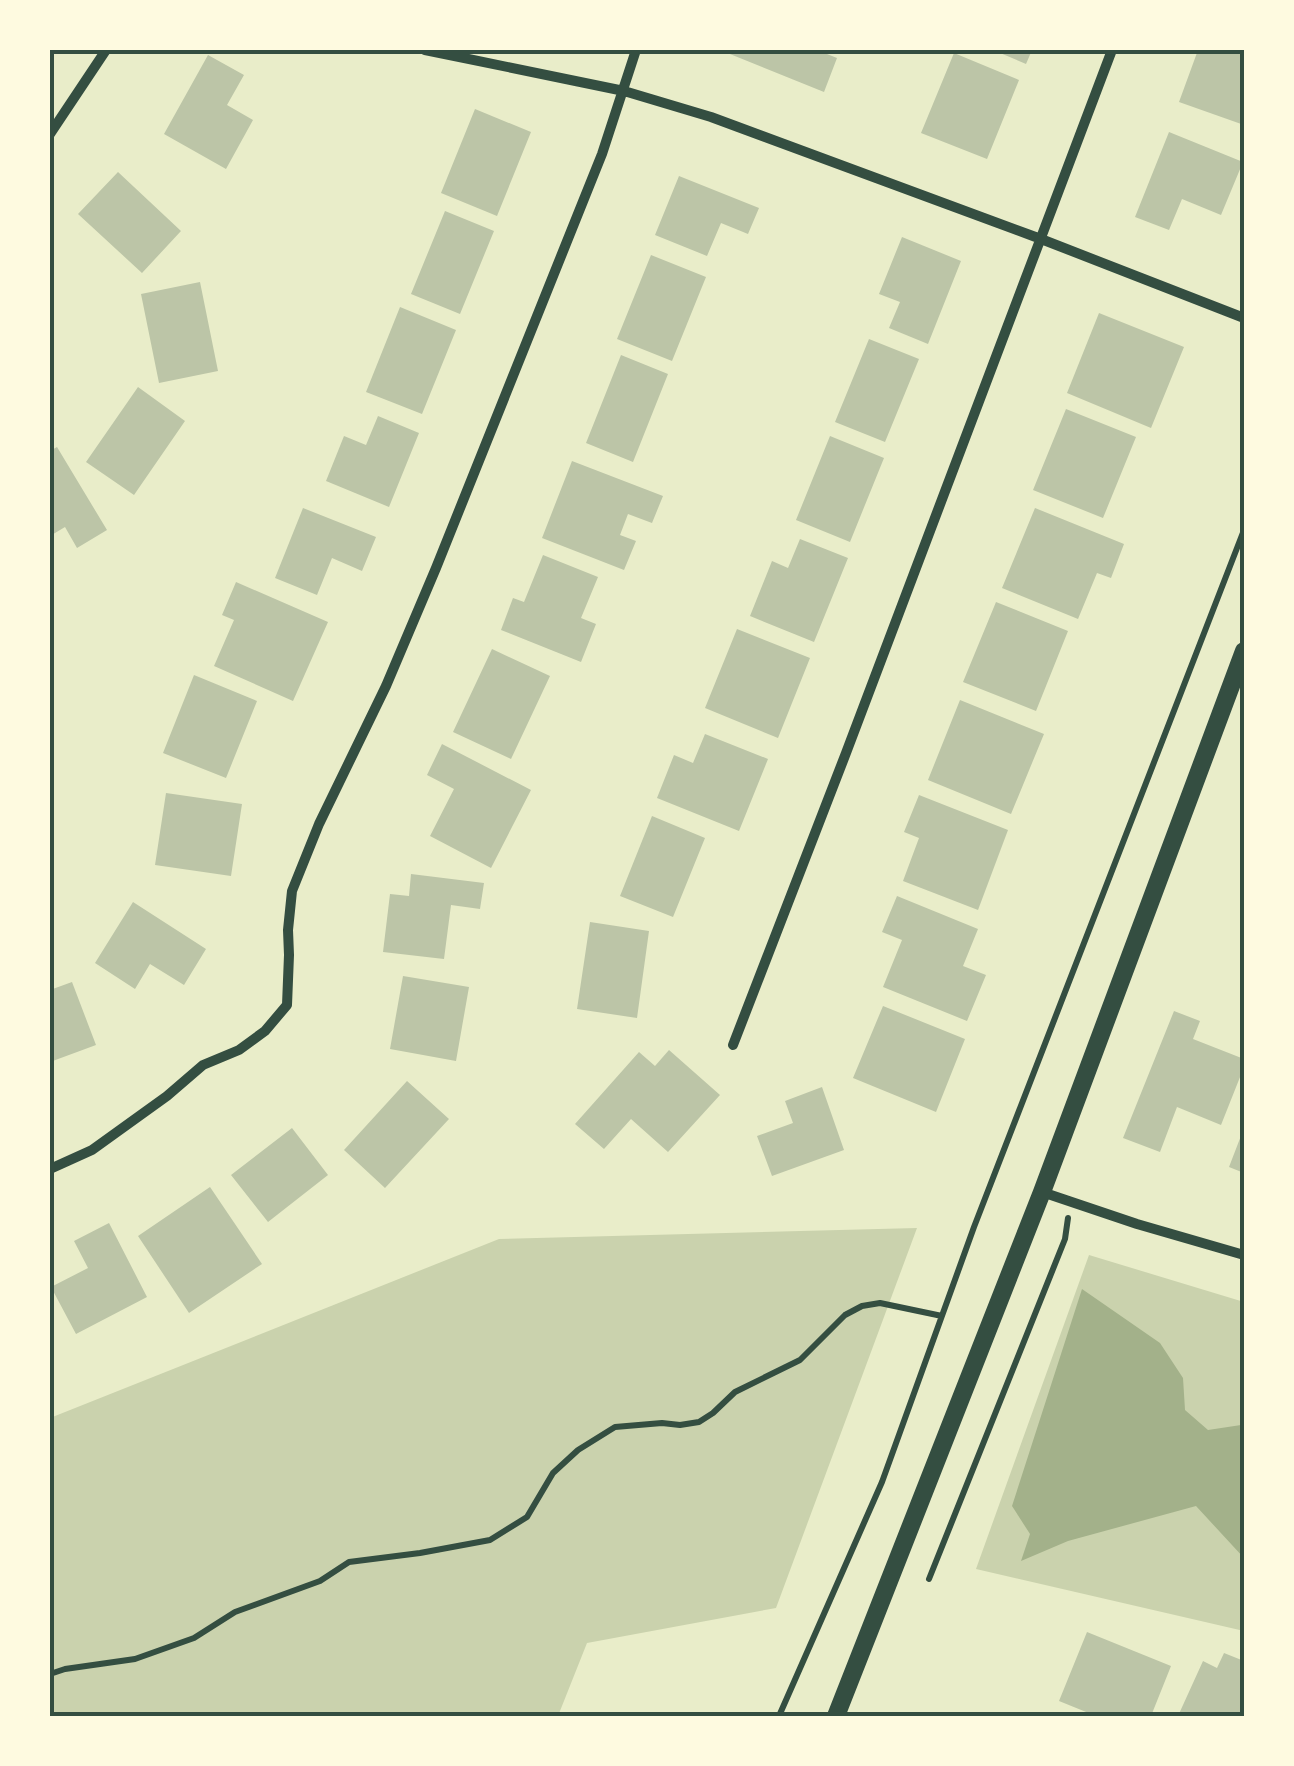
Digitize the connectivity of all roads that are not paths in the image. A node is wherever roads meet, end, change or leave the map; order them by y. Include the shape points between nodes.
1 (106, 50) edge
2 (425, 50) edge
3 (636, 50) edge
4 (1112, 50) edge
5 (624, 91) junction
6 (50, 134) edge
7 (1041, 239) junction
8 (1244, 318) edge
9 (1244, 651) edge
10 (733, 1045) dead end
11 (50, 1169) edge
12 (1042, 1192) junction
13 (1244, 1255) edge
14 (836, 1716) edge

1 - 6 street
2 - 5 street
3 - 5 street
4 - 7 street
5 - 7 street
5 - 11 street via 436,568 292,892 288,1005 239,1050 204,1065 92,1150
7 - 8 street
7 - 10 street
9 - 12 street
12 - 13 street
12 - 14 street

